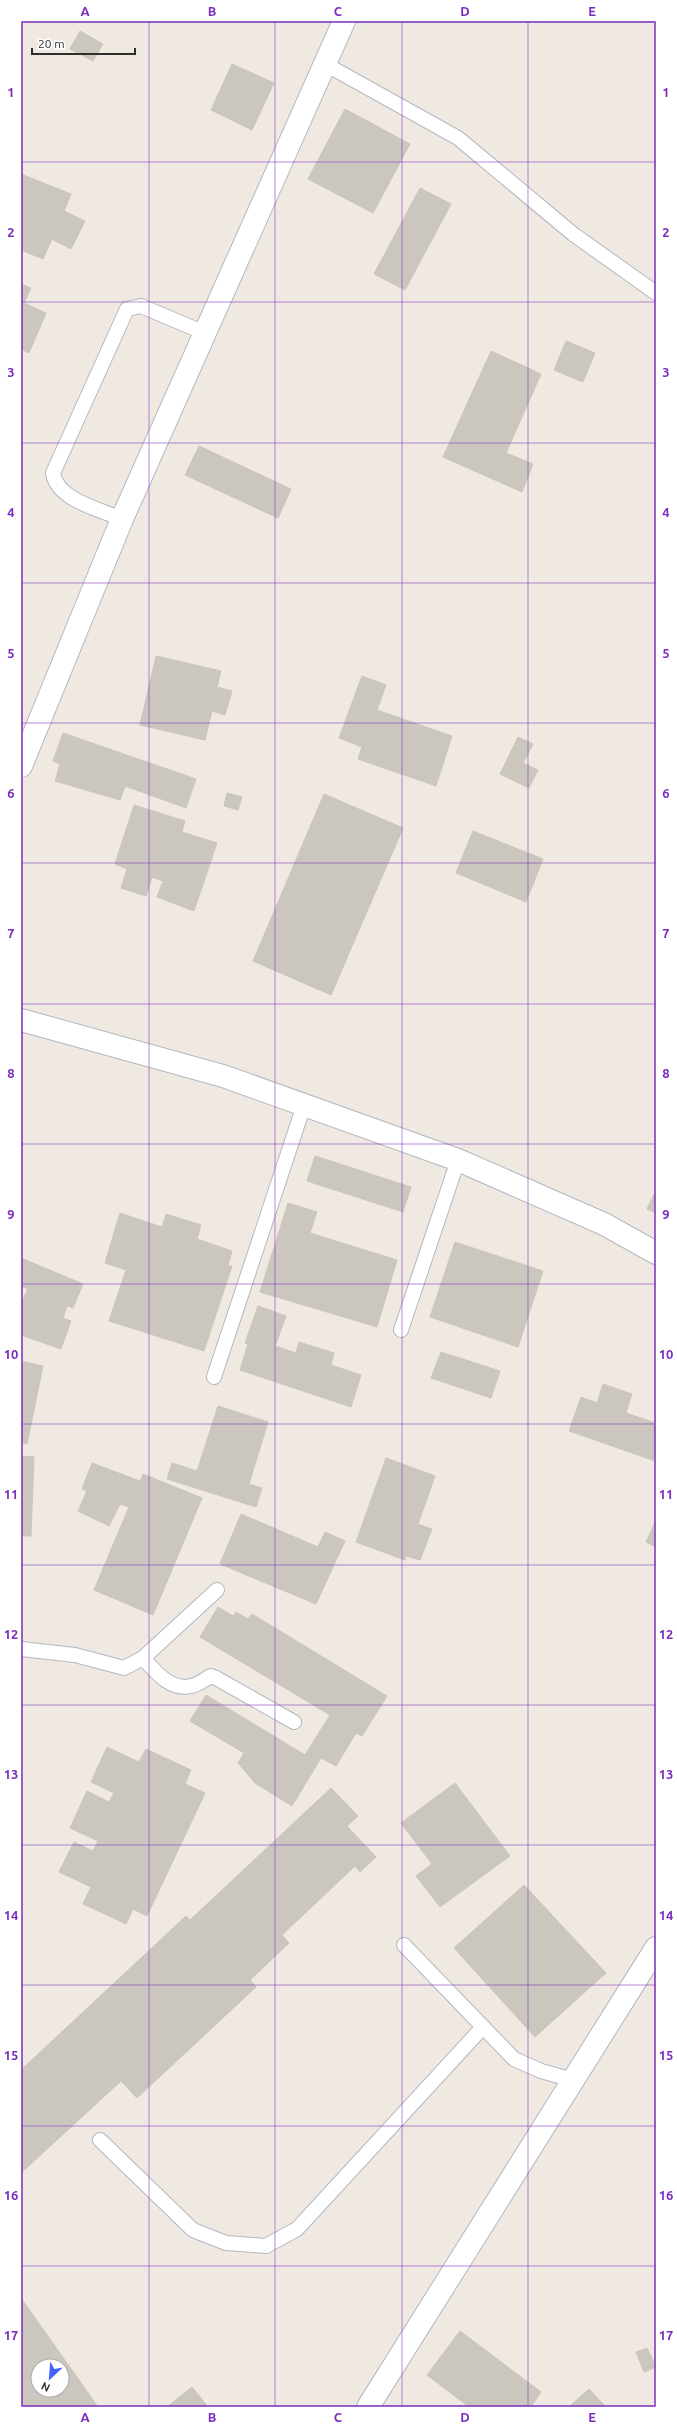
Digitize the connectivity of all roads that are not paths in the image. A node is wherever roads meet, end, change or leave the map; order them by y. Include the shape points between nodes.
1 (344, 21) edge
2 (325, 64) junction
3 (656, 293) edge
4 (205, 332) junction
5 (122, 518) junction
6 (21, 766) edge
7 (21, 1020) edge
8 (304, 1105) junction
9 (458, 1160) junction
10 (656, 1253) edge
11 (401, 1330) dead end
12 (214, 1377) dead end
13 (217, 1590) dead end
14 (21, 1649) edge
15 (143, 1658) junction
16 (294, 1722) dead end
17 (404, 1945) dead end
18 (656, 1948) edge
19 (483, 2027) junction
20 (573, 2080) junction
21 (100, 2140) dead end
22 (368, 2407) edge

1 - 2 street
2 - 3 lane via 458,138 573,234
2 - 4 street
4 - 5 street
4 - 5 lane via 140,306 127,309 56,465 53,473 54,483 66,495
5 - 6 street
7 - 8 street via 223,1076
8 - 9 street
8 - 12 lane
9 - 10 street via 604,1224
9 - 11 lane
13 - 15 lane
14 - 15 lane via 75,1655 124,1668
15 - 16 lane via 162,1678 179,1687 192,1686 211,1676
17 - 19 lane
18 - 20 street
19 - 20 lane via 514,2059 541,2071
19 - 21 lane via 297,2229 266,2246 226,2243 193,2230
20 - 22 street

